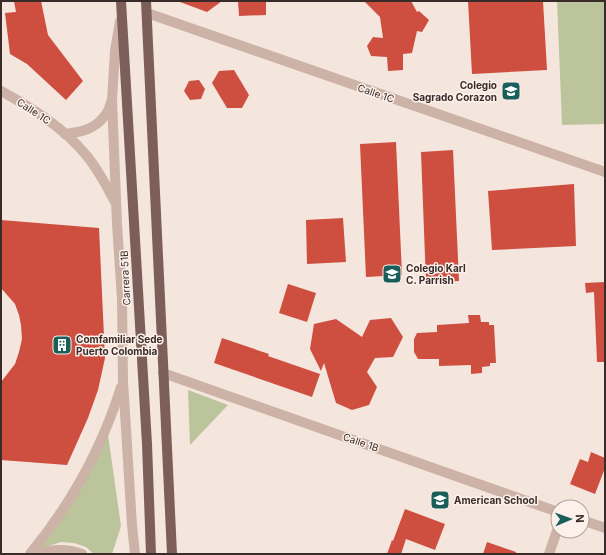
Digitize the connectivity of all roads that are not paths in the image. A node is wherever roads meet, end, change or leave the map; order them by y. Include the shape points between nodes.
1 (146, 1) edge
2 (122, 6) edge
3 (147, 13) junction
4 (1, 91) edge
5 (112, 100) junction
6 (66, 134) junction
7 (605, 172) edge
8 (116, 204) junction
9 (164, 373) junction
10 (123, 381) junction
11 (550, 509) edge
12 (590, 523) edge
13 (605, 528) edge
14 (554, 539) edge
15 (30, 554) edge
16 (36, 554) edge
17 (82, 554) edge
18 (135, 554) edge
19 (151, 554) edge
20 (172, 554) edge
21 (549, 554) edge

1 - 3 main road
2 - 5 street via 114,51
2 - 19 main road, Carrera 51B via 147,436
3 - 7 street, Calle 1C
3 - 9 main road
4 - 6 street, Calle 1C via 44,117
5 - 6 street via 106,114 95,126 81,132
5 - 8 street
6 - 8 street, Calle 1C via 86,154
8 - 10 street via 122,299
9 - 11 street, Calle 1B
9 - 20 main road
10 - 15 street via 105,433 89,466 61,513
10 - 18 street
12 - 13 street
14 - 21 street
16 - 17 street via 59,549

